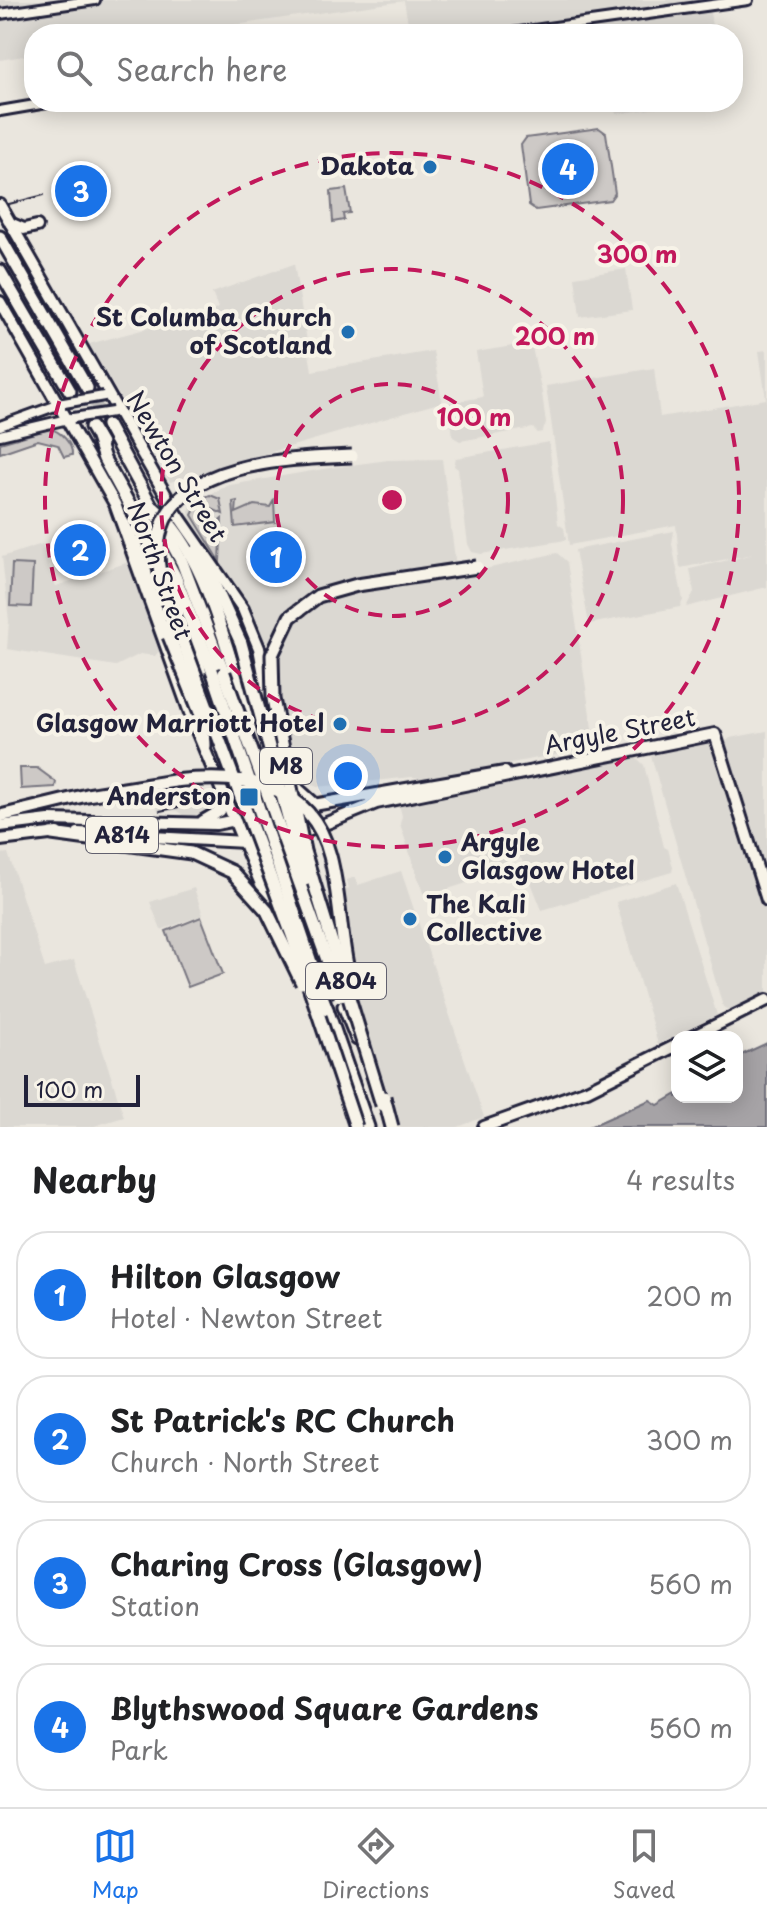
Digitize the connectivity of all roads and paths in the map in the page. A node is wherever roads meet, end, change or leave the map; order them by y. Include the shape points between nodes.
1 (95, 0) edge
2 (748, 0) edge
3 (0, 14) edge
4 (576, 24) edge
5 (24, 107) edge
6 (0, 111) edge
7 (0, 205) edge
8 (10, 223) junction
9 (0, 237) edge
10 (25, 249) junction
11 (0, 271) edge
12 (0, 302) edge
13 (87, 388) tunnel mouth
14 (107, 396) junction
15 (64, 399) junction
16 (116, 412) junction
17 (71, 419) junction
18 (107, 425) tunnel mouth
19 (0, 426) edge
20 (0, 435) edge
21 (352, 456) dead end
22 (154, 508) junction
23 (122, 521) junction
24 (198, 549) junction
25 (477, 567) dead end
26 (166, 596) junction
27 (218, 671) junction
28 (205, 746) junction
29 (533, 769) junction
30 (288, 780) junction
31 (235, 783) junction
32 (226, 796) junction
33 (316, 805) junction
34 (361, 807) junction
35 (288, 810) junction
36 (0, 816) edge
37 (291, 823) junction
38 (193, 824) junction
39 (238, 825) junction
40 (0, 826) edge
41 (52, 834) junction
42 (295, 836) junction
43 (0, 840) edge
44 (245, 842) junction
45 (767, 900) edge
46 (767, 1000) edge
47 (344, 1006) junction
48 (327, 1009) junction
49 (704, 1031) edge
50 (671, 1048) edge
51 (332, 1058) junction
52 (382, 1105) junction
53 (356, 1127) edge
54 (368, 1127) edge
55 (393, 1127) edge
56 (484, 1127) edge

1 - 3 street
2 - 4 street
5 - 6 street
7 - 8 main road, Newton Street / A804
8 - 10 main road, Newton Street / A804
8 - 10 main road via 24,229 37,226
9 - 13 highway
10 - 14 main road, Newton Street / A804
11 - 15 highway
12 - 15 main road, North Street / A804
14 - 15 street, bridge
14 - 16 main road, Newton Street / A804
15 - 17 main road, North Street / A804
15 - 19 street
16 - 17 street, bridge
16 - 24 main road, Newton Street / A804
17 - 20 street
17 - 23 main road, North Street / A804
18 - 22 highway, M8
21 - 26 highway, M8, bridge via 235,468 192,486 169,512 160,538 158,565
22 - 27 highway, M8 via 182,562
22 - 35 highway, M8 via 168,520 211,601 246,708
23 - 28 main road, North Street / A804
23 - 31 highway, bridge via 206,726
24 - 30 main road, Newton Street / A804 via 238,600 253,630
24 - 47 highway, bridge via 241,643
25 - 52 highway, M8, bridge via 318,596 290,617 272,655 273,699 304,851
26 - 31 highway, M8, bridge
26 - 48 highway, M8, bridge
27 - 28 highway, M8 via 175,576 94,432 186,626 202,678
27 - 47 highway, M8, bridge
27 - 48 highway, M8, bridge
28 - 32 main road, North Street / A804
29 - 33 main road, Argyle Street / A814
29 - 34 main road, Argyle Street / A814
29 - 45 main road, Argyle Street / A814 via 715,734
30 - 33 main road
30 - 35 main road, Newton Street / A804
31 - 51 highway, bridge
32 - 38 main road via 216,815
32 - 39 main road, North Street / A804
33 - 35 main road, Argyle Street / A814
34 - 37 main road
34 - 42 main road, Argyle Street / A814
35 - 37 main road, Newton Street / A804
35 - 39 main road, Argyle Street / A814
36 - 55 highway, bridge via 118,789 211,777 253,780 291,799 314,821 330,855 346,966
37 - 39 main road
37 - 42 main road, Newton Street / A804
38 - 39 main road, A814
38 - 40 main road, A814 via 49,820
39 - 44 main road, A804
41 - 43 main road, A814
41 - 44 main road, A814
41 - 51 highway, bridge via 191,853 232,872 267,911
42 - 44 main road, Argyle Street / A814
42 - 55 main road, Newton Street / A804
44 - 53 main road, A804
46 - 49 main road
47 - 52 highway, M8, bridge
48 - 54 highway, M8
50 - 56 main road via 551,1105
51 - 53 highway, bridge
52 - 55 highway, M8, bridge

